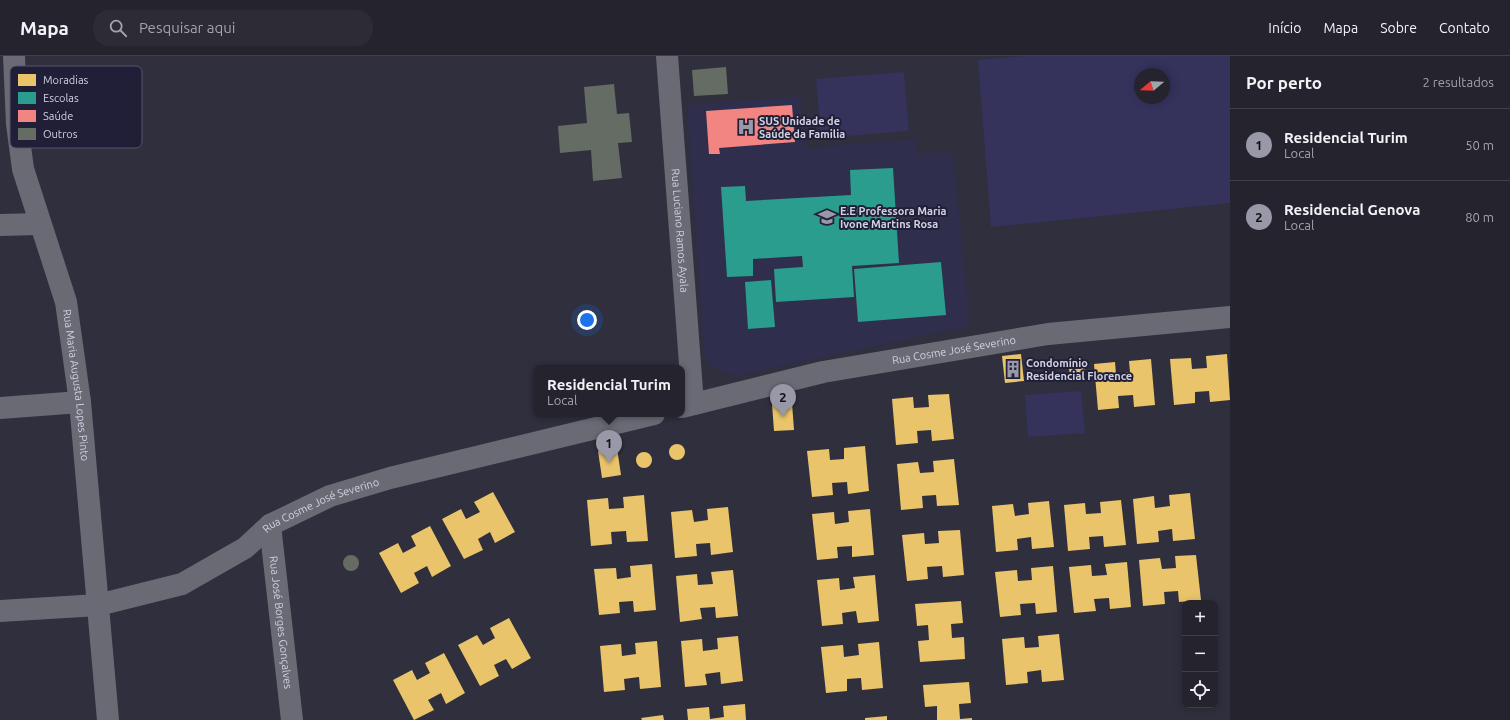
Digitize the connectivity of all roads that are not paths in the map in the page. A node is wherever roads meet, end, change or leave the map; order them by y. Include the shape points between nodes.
1 (14, 56) edge
2 (667, 56) edge
3 (14, 66) edge
4 (20, 148) edge
5 (40, 224) junction
6 (0, 226) edge
7 (1230, 316) edge
8 (80, 402) junction
9 (688, 406) edge
10 (0, 408) edge
11 (642, 417) edge
12 (270, 524) junction
13 (98, 605) junction
14 (0, 611) edge
15 (108, 720) edge
16 (292, 720) edge

1 - 3 street, Rua Maria Augusta Lopes Pinto
2 - 9 street, Rua Luciano Ramos Ayala
4 - 5 street, Rua Maria Augusta Lopes Pinto via 23,169
5 - 6 street
5 - 8 street, Rua Maria Augusta Lopes Pinto via 66,302
7 - 9 street, Rua Cosme José Severino via 1048,334 823,372
8 - 10 street
8 - 13 street, Rua Maria Augusta Lopes Pinto
11 - 12 street, Rua Cosme José Severino via 390,478 330,496
12 - 13 street, Rua Cosme José Severino via 245,548 182,584
12 - 16 street, Rua José Borges Gonçalves
13 - 14 street, Rua Cosme José Severino
13 - 15 street, Rua Maria Augusta Lopes Pinto

